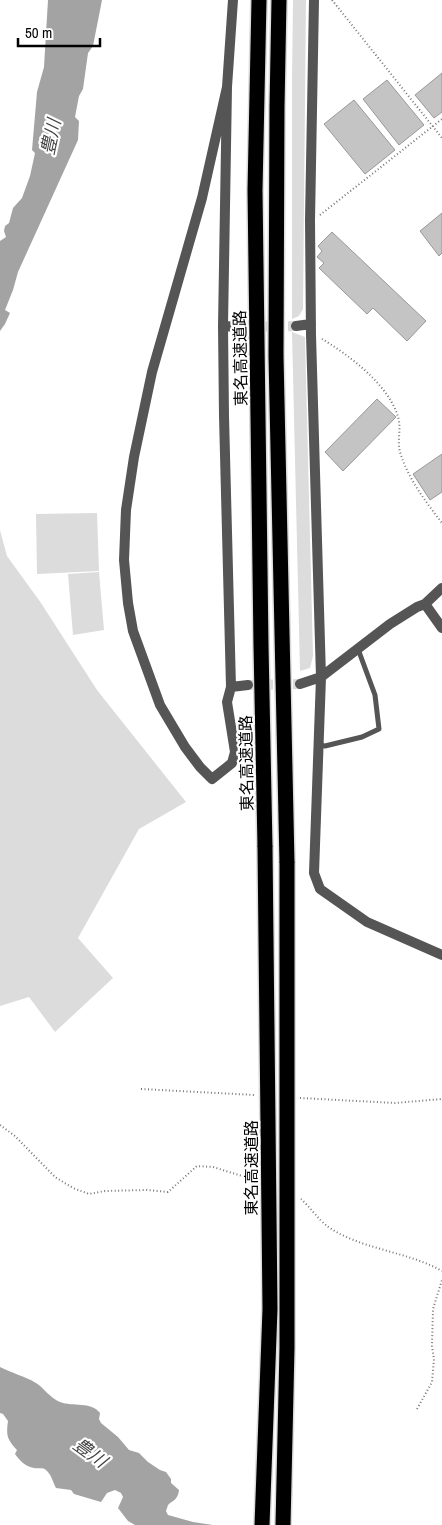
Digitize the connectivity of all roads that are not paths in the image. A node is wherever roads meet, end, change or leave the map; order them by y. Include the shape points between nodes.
1 (233, 0) edge
2 (259, 0) edge
3 (280, 0) edge
4 (314, 0) edge
5 (227, 87) junction
6 (223, 326) junction
7 (296, 326) tunnel mouth
8 (244, 327) tunnel mouth
9 (311, 330) junction
10 (442, 588) edge
11 (425, 604) junction
12 (442, 628) edge
13 (357, 648) junction
14 (321, 678) junction
15 (300, 684) tunnel mouth
16 (248, 685) tunnel mouth
17 (231, 687) junction
18 (319, 745) junction
19 (442, 955) edge
20 (262, 1525) edge
21 (283, 1525) edge

1 - 5 street
2 - 20 highway, 東名高速道路, bridge via 255,190 270,1309
3 - 21 highway, bridge via 276,107 276,356 287,863 287,1348
4 - 9 street
5 - 6 street
5 - 17 street via 202,198 152,372 126,510 124,560 133,632 160,705 185,747 212,780 232,763 234,752 227,702
6 - 8 street
6 - 17 street
7 - 9 street
9 - 14 street
10 - 11 street
11 - 12 street
11 - 13 street
13 - 14 street
13 - 18 lane via 375,695 379,729 362,737
14 - 15 street
14 - 18 street
16 - 17 street
18 - 19 street via 314,873 320,889 367,922

